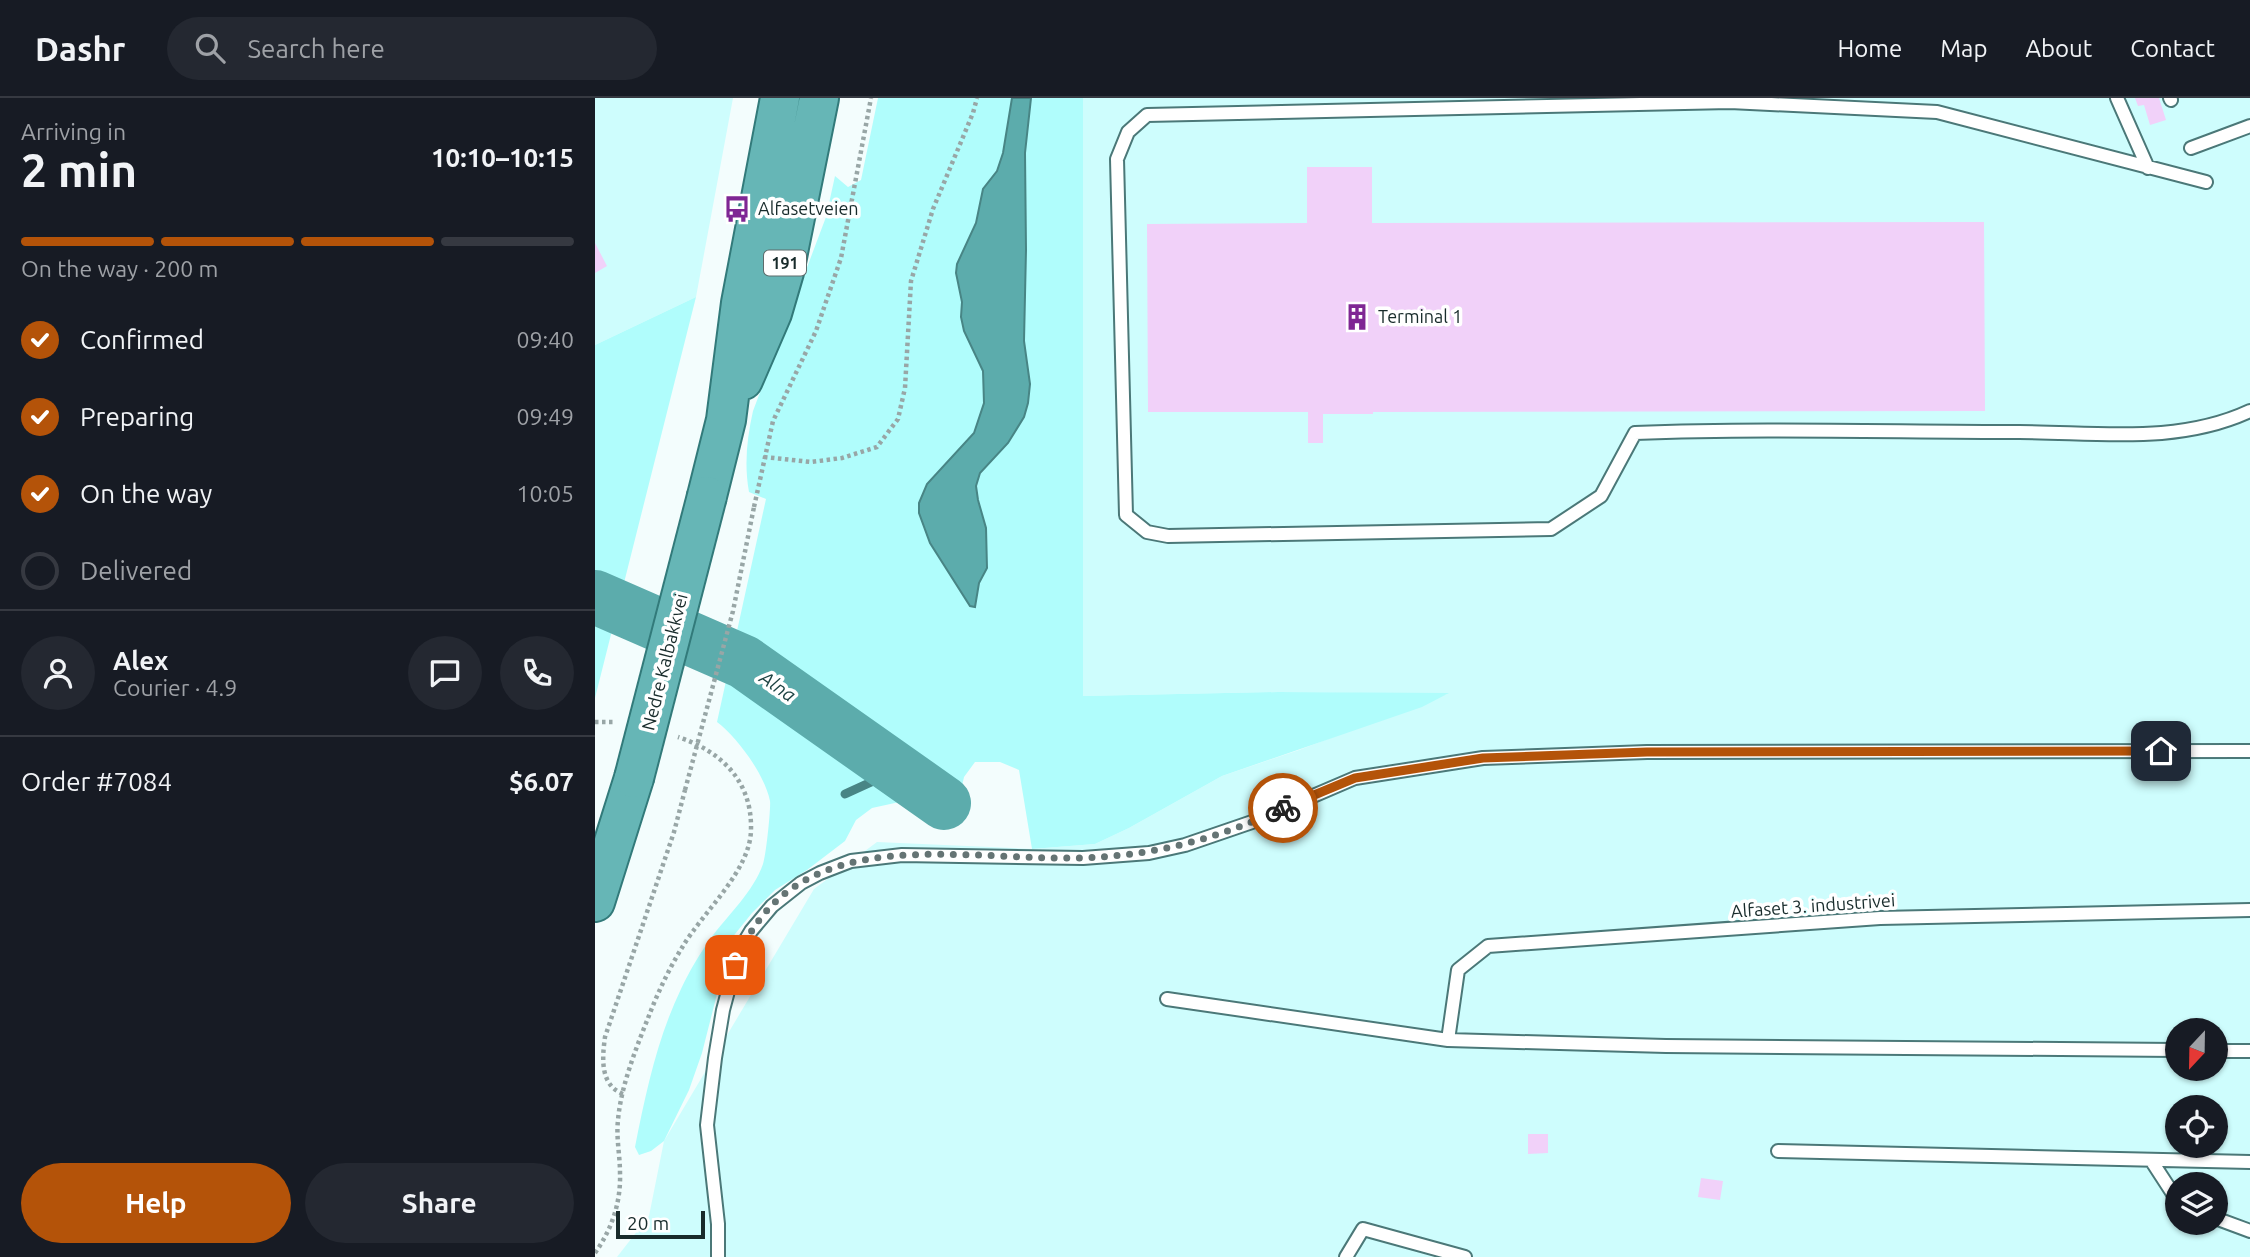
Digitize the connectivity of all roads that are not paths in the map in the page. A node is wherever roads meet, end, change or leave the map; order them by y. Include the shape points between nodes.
1 (780, 98) edge
2 (819, 98) edge
3 (2117, 98) edge
4 (2250, 126) edge
5 (2191, 148) dead end
6 (2148, 168) junction
7 (2206, 182) dead end
8 (2250, 411) edge
9 (726, 420) junction
10 (2250, 751) edge
11 (595, 902) edge
12 (2250, 910) edge
13 (1167, 999) dead end
14 (1448, 1040) junction
15 (2165, 1050) edge
16 (2228, 1051) edge
17 (2250, 1051) edge
18 (1778, 1151) dead end
19 (2151, 1160) junction
20 (2250, 1162) edge
21 (2165, 1182) edge
22 (2228, 1223) edge
23 (2250, 1231) edge
24 (718, 1257) edge
25 (1346, 1257) edge
26 (1465, 1257) edge

1 - 9 highway, Nedre Kalbakkvei / 191 via 741,303
2 - 9 highway, Nedre Kalbakkvei / 191 via 784,272
3 - 6 lane
4 - 5 lane
6 - 7 lane
6 - 8 lane via 1937,112 1730,102 1147,115 1128,132 1117,159 1126,515 1147,532 1168,536 1552,529 1601,496 1635,433 2152,435 2224,424
9 - 11 highway, Nedre Kalbakkvei / 191, bridge via 634,778
10 - 24 lane via 1647,752 1483,758 1355,778 1255,821 1149,853 1083,858 884,856 851,861 801,883 761,917 742,946 723,1010 708,1100
12 - 14 lane, Alfaset 3. industrivei via 1880,918 1488,946 1458,970
13 - 14 lane
14 - 15 lane
16 - 17 lane
18 - 19 lane
19 - 20 lane
19 - 21 lane
22 - 23 lane
25 - 26 lane via 1363,1229

